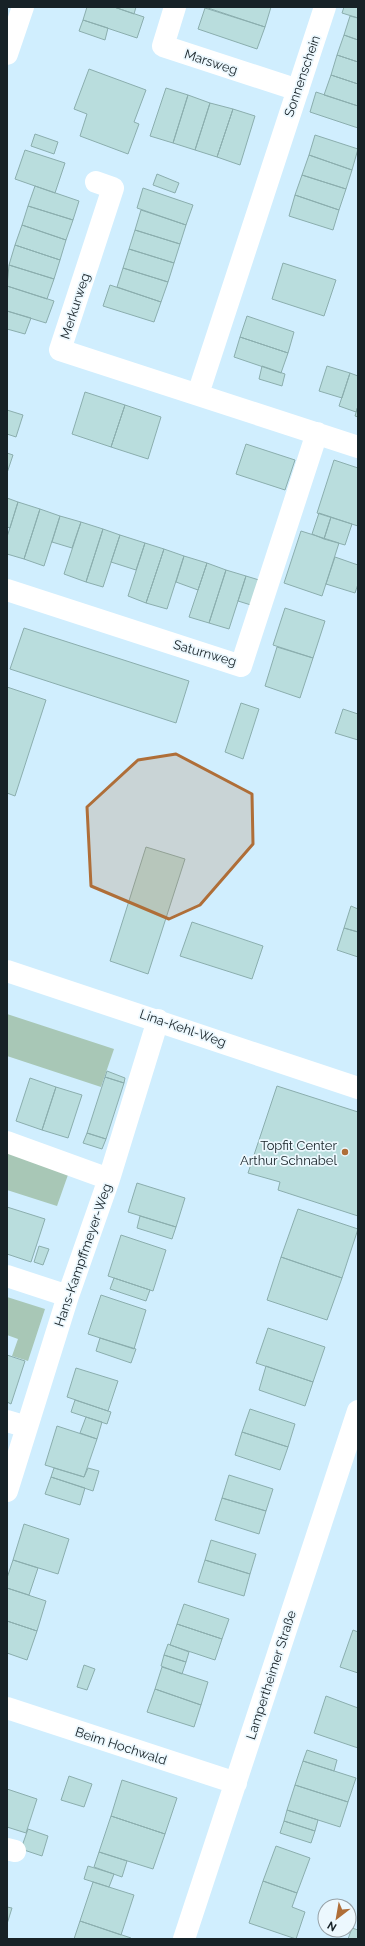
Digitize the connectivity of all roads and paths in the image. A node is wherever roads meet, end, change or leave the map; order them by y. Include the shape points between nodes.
1 (23, 7) edge
2 (175, 7) edge
3 (326, 7) edge
4 (7, 54) edge
5 (298, 90) junction
6 (96, 182) dead end
7 (198, 394) junction
8 (317, 433) junction
9 (358, 447) edge
10 (7, 590) edge
11 (7, 971) edge
12 (158, 1020) junction
13 (358, 1088) edge
14 (7, 1142) edge
15 (108, 1178) junction
16 (7, 1276) edge
17 (68, 1296) junction
18 (358, 1411) edge
19 (17, 1424) edge
20 (7, 1491) edge
21 (7, 1708) edge
22 (236, 1783) junction
23 (188, 1938) edge

1 - 4 street
2 - 5 street, Marsweg via 162,46
3 - 5 street, Sonnenschein
5 - 7 street, Sonnenschein
6 - 7 street, Merkurweg via 113,188 60,350
7 - 8 street, Merkurweg
8 - 9 street, Merkurweg
8 - 10 street, Saturnweg via 241,666
11 - 12 street, Lina-Kehl-Weg
12 - 13 street, Lina-Kehl-Weg
12 - 15 street, Hans-Kampffmeyer-Weg
14 - 15 street
15 - 17 street, Hans-Kampffmeyer-Weg
16 - 17 street
17 - 19 street, Hans-Kampffmeyer-Weg
18 - 22 street, Lampertheimer Straße
19 - 20 street, Hans-Kampffmeyer-Weg
21 - 22 street, Beim Hochwald
22 - 23 street, Lampertheimer Straße

